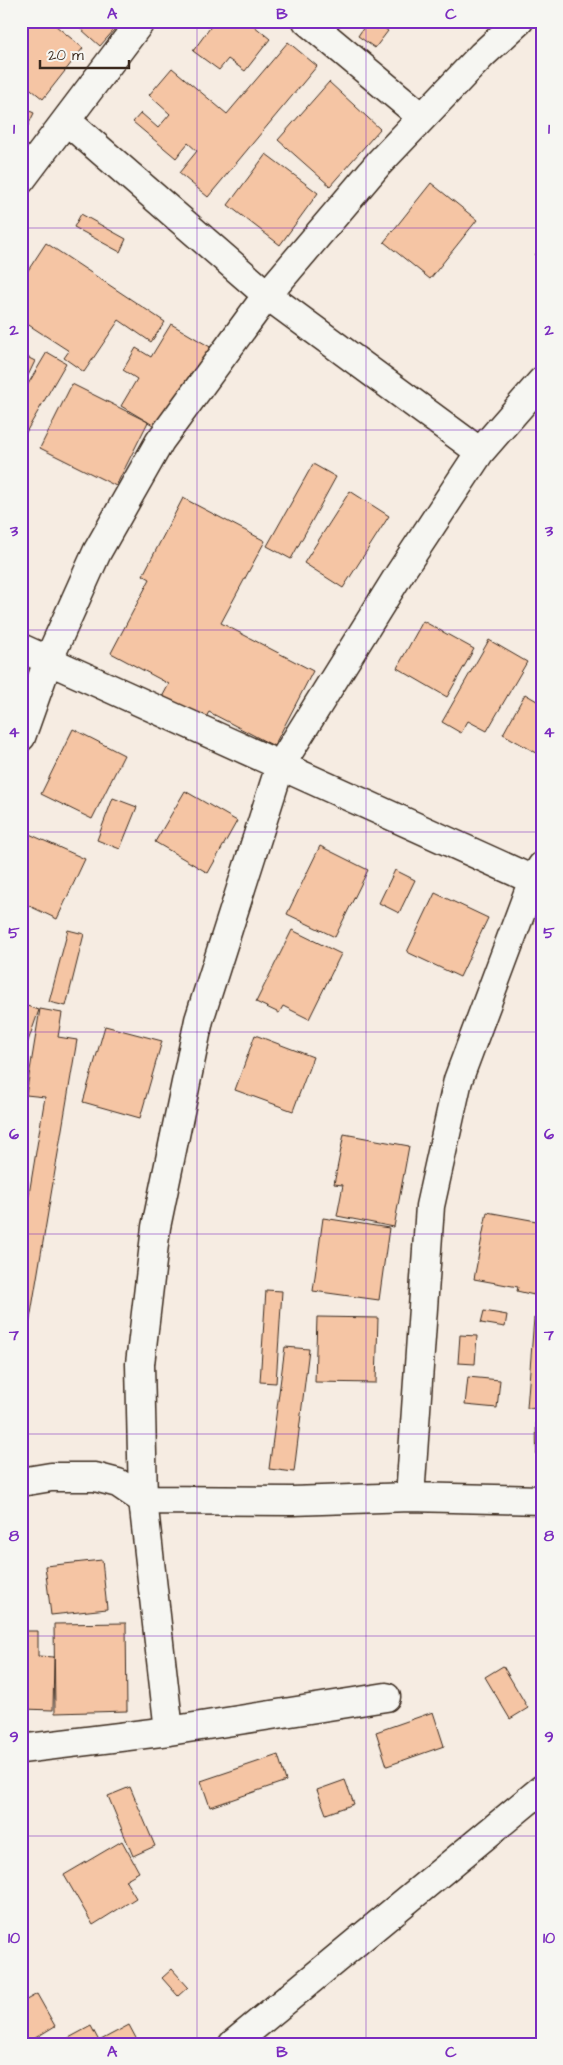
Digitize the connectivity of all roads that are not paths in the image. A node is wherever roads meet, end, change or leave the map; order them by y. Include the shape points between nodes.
1 (141, 21) edge
2 (307, 21) edge
3 (519, 21) edge
4 (422, 117) junction
5 (66, 121) junction
6 (21, 180) edge
7 (267, 295) junction
8 (542, 382) edge
9 (480, 452) junction
10 (21, 648) edge
11 (48, 661) junction
12 (21, 738) edge
13 (280, 766) junction
14 (539, 877) edge
15 (21, 1482) edge
16 (410, 1498) junction
17 (143, 1500) junction
18 (542, 1500) edge
19 (386, 1697) dead end
20 (169, 1731) junction
21 (21, 1749) edge
22 (542, 1789) edge
23 (234, 2044) edge

1 - 5 street
2 - 4 street
3 - 4 street
4 - 7 street
5 - 6 street
5 - 7 street
7 - 9 street
7 - 11 street via 160,441 97,552
8 - 9 street
9 - 13 street via 400,572
10 - 11 street
11 - 12 street
11 - 13 street
13 - 14 street
13 - 17 street via 199,1020 156,1227 140,1364
14 - 16 street via 458,1080 430,1206
15 - 17 street via 51,1477 95,1477 118,1483
16 - 17 street via 292,1502
16 - 18 street
17 - 20 street
19 - 20 street
20 - 21 street
22 - 23 street

